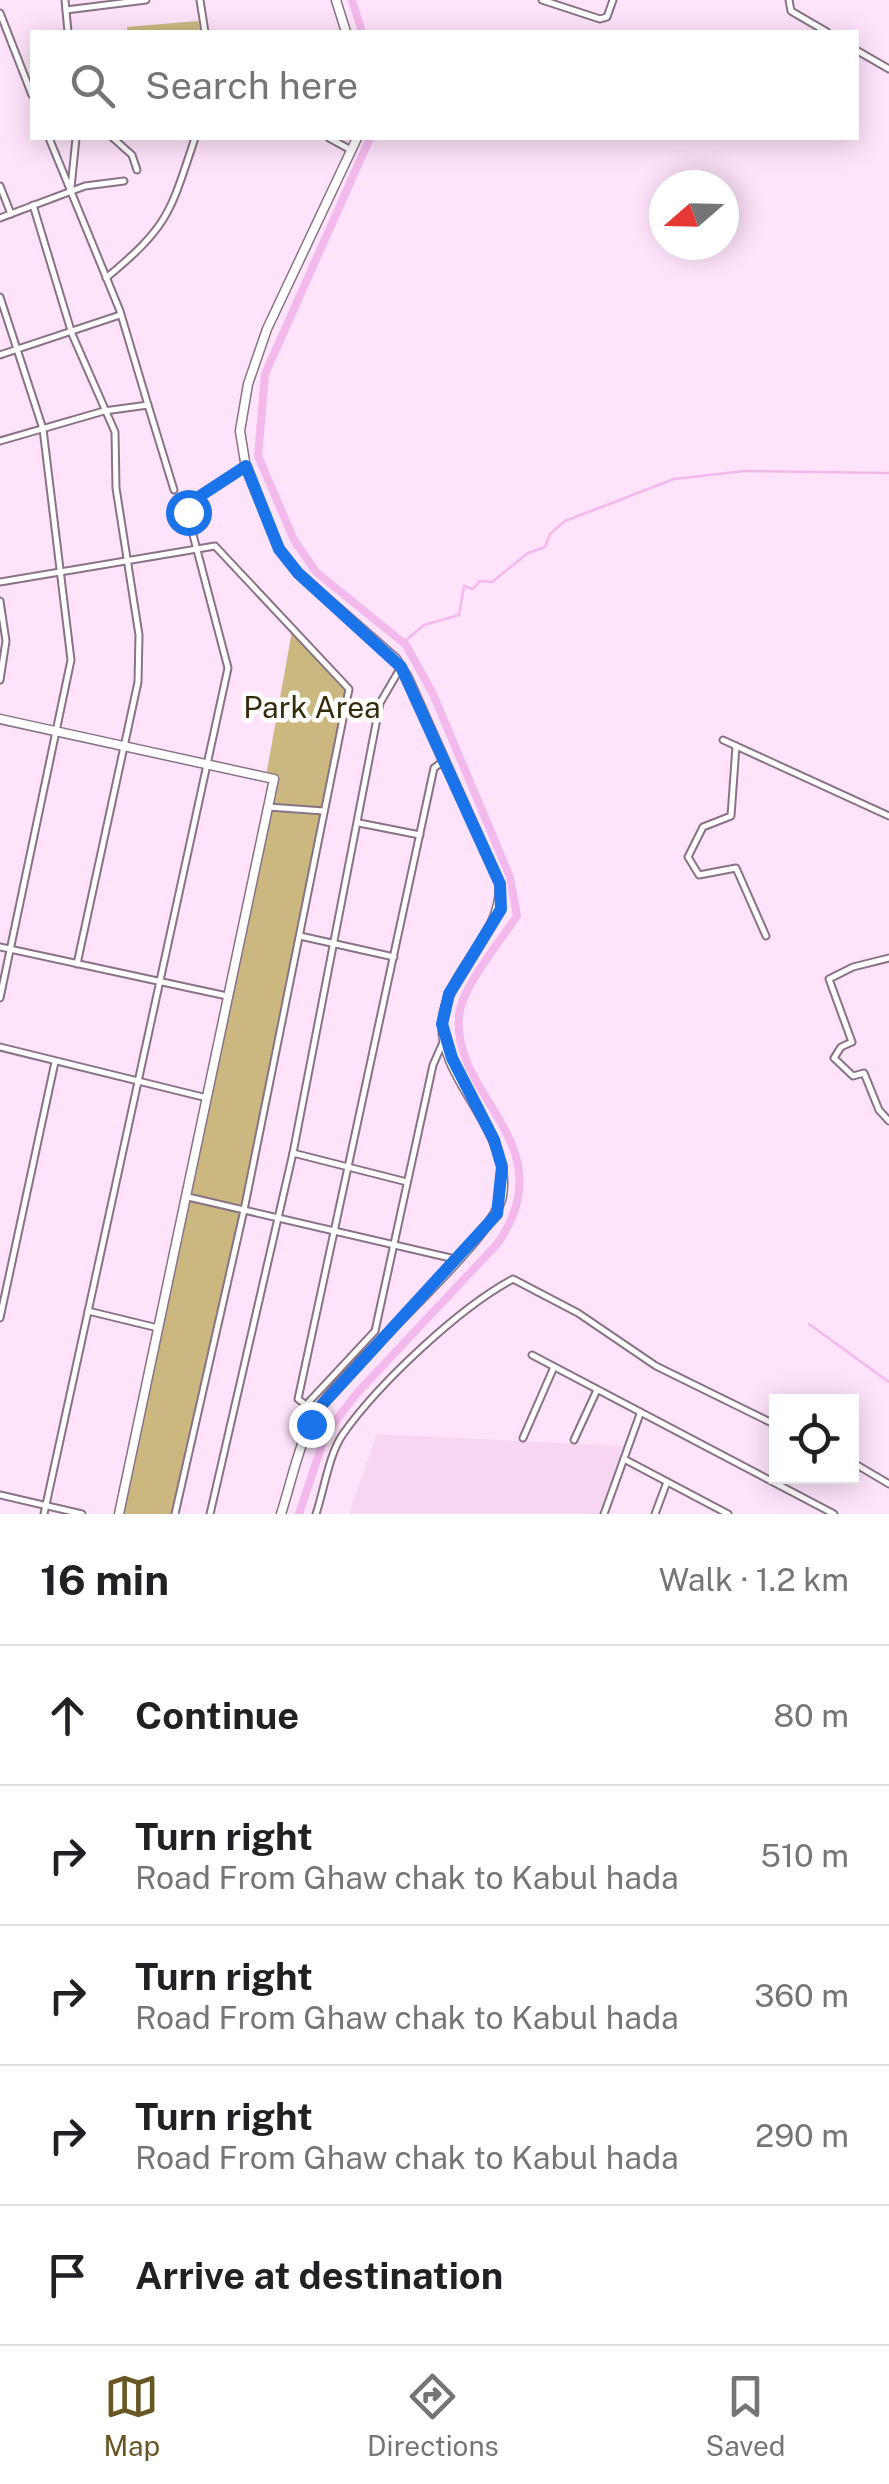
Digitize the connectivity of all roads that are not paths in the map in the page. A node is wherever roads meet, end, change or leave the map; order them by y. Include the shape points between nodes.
1 (64, 0) edge
2 (146, 0) edge
3 (200, 0) edge
4 (336, 0) edge
5 (542, 0) edge
6 (613, 0) edge
7 (789, 0) edge
8 (66, 10) junction
9 (0, 13) edge
10 (3, 28) edge
11 (68, 30) edge
12 (205, 30) edge
13 (345, 30) edge
14 (824, 30) edge
15 (859, 52) edge
16 (889, 69) edge
17 (30, 90) edge
18 (50, 140) edge
19 (76, 140) edge
20 (115, 140) edge
21 (194, 140) edge
22 (333, 140) edge
23 (356, 140) edge
24 (351, 150) junction
25 (137, 170) dead end
26 (124, 180) dead end
27 (0, 186) edge
28 (70, 191) junction
29 (33, 205) junction
30 (11, 214) junction
31 (0, 218) edge
32 (106, 278) junction
33 (0, 297) edge
34 (120, 315) junction
35 (72, 334) junction
36 (18, 351) junction
37 (0, 355) edge
38 (148, 405) junction
39 (104, 411) junction
40 (43, 429) junction
41 (0, 442) edge
42 (246, 466) junction
43 (174, 490) dead end
44 (196, 552) junction
45 (128, 563) junction
46 (60, 574) junction
47 (0, 582) edge
48 (0, 602) edge
49 (401, 667) junction
50 (0, 680) edge
51 (0, 719) edge
52 (58, 731) junction
53 (723, 740) dead end
54 (736, 746) junction
55 (124, 747) junction
56 (444, 760) junction
57 (204, 763) junction
58 (268, 807) junction
59 (324, 811) junction
60 (889, 816) edge
61 (359, 823) junction
62 (420, 835) junction
63 (300, 936) junction
64 (766, 936) dead end
65 (335, 944) junction
66 (0, 947) edge
67 (12, 949) junction
68 (394, 957) junction
69 (889, 958) edge
70 (77, 964) junction
71 (160, 982) junction
72 (230, 997) junction
73 (0, 998) edge
74 (445, 1037) junction
75 (0, 1047) edge
76 (55, 1062) junction
77 (138, 1080) junction
78 (210, 1099) junction
79 (889, 1120) edge
80 (293, 1153) junction
81 (350, 1168) junction
82 (407, 1182) junction
83 (188, 1197) junction
84 (244, 1210) junction
85 (279, 1218) junction
86 (336, 1231) junction
87 (393, 1245) junction
88 (455, 1259) junction
89 (88, 1310) junction
90 (0, 1318) edge
91 (159, 1328) junction
92 (532, 1355) dead end
93 (554, 1367) junction
94 (597, 1390) junction
95 (640, 1414) junction
96 (769, 1422) edge
97 (523, 1438) dead end
98 (574, 1440) dead end
99 (624, 1459) junction
100 (859, 1466) edge
101 (667, 1482) junction
102 (889, 1484) edge
103 (0, 1495) edge
104 (710, 1505) junction
105 (46, 1506) junction
106 (44, 1514) edge
107 (82, 1514) edge
108 (119, 1514) edge
109 (175, 1514) edge
110 (210, 1514) edge
111 (280, 1514) edge
112 (316, 1514) edge
113 (604, 1514) edge
114 (655, 1514) edge
115 (707, 1514) edge
116 (728, 1514) edge
117 (834, 1514) edge

1 - 8 street
2 - 8 street
3 - 12 street
4 - 13 street
5 - 6 street via 600,19 607,18
7 - 14 street via 791,10
8 - 11 street
9 - 10 street
10 - 17 street
15 - 16 street
18 - 28 street
19 - 28 street
20 - 25 street
21 - 32 street via 174,207 143,247
22 - 24 street
23 - 24 street
24 - 42 street via 248,384 240,431
26 - 28 street
27 - 30 street
28 - 29 street
28 - 32 street
29 - 30 street
29 - 35 street
30 - 31 street
32 - 34 street
33 - 36 street
34 - 35 street
34 - 38 street
35 - 36 street
35 - 39 street
36 - 37 street
36 - 40 street
38 - 39 street
38 - 43 street
39 - 40 street
39 - 45 street via 115,432
40 - 41 street
40 - 46 street
42 - 44 street via 197,498 188,512
42 - 49 street via 279,549
44 - 45 street
44 - 57 street via 228,668
44 - 59 street via 215,546 349,689
45 - 46 street
45 - 55 street via 138,682
46 - 47 street
46 - 52 street via 72,660
48 - 50 street via 6,640
49 - 56 street
49 - 61 street via 380,702
51 - 52 street
52 - 55 street
52 - 67 street
53 - 54 street
54 - 60 street
54 - 64 street via 731,816 703,827 688,857 699,875 736,868
55 - 57 street
55 - 70 street
56 - 62 street via 434,768
56 - 74 street via 500,884 501,909 449,994
57 - 58 street via 274,780
57 - 71 street
58 - 59 street
58 - 72 street
59 - 63 street
61 - 62 street
61 - 65 street
62 - 68 street
63 - 65 street
63 - 84 street
65 - 68 street
65 - 80 street
66 - 67 street
67 - 70 street
67 - 73 street
68 - 81 street
69 - 79 street via 829,979 852,1042 834,1058 854,1076 864,1073
70 - 71 street
71 - 72 street
71 - 77 street
72 - 78 street
74 - 82 street
74 - 88 street via 502,1167 497,1214
75 - 76 street
76 - 77 street
76 - 90 street
77 - 78 street
77 - 89 street
78 - 83 street
80 - 81 street
80 - 85 street
81 - 82 street
81 - 86 street
82 - 87 street
83 - 84 street
83 - 91 street
84 - 85 street
84 - 109 street
85 - 86 street
85 - 110 street
86 - 87 street
86 - 87 street via 298,1399 306,1405 374,1331
87 - 88 street
88 - 111 street via 320,1407
89 - 91 street
89 - 105 street
91 - 108 street
92 - 93 street
93 - 94 street
93 - 97 street
94 - 95 street
94 - 98 street
95 - 99 street
95 - 117 street
96 - 112 street via 656,1366 513,1279 479,1297 341,1436
99 - 101 street
99 - 113 street
100 - 102 street
101 - 104 street
101 - 114 street
103 - 105 street
104 - 115 street
104 - 116 street
105 - 106 street
105 - 107 street

